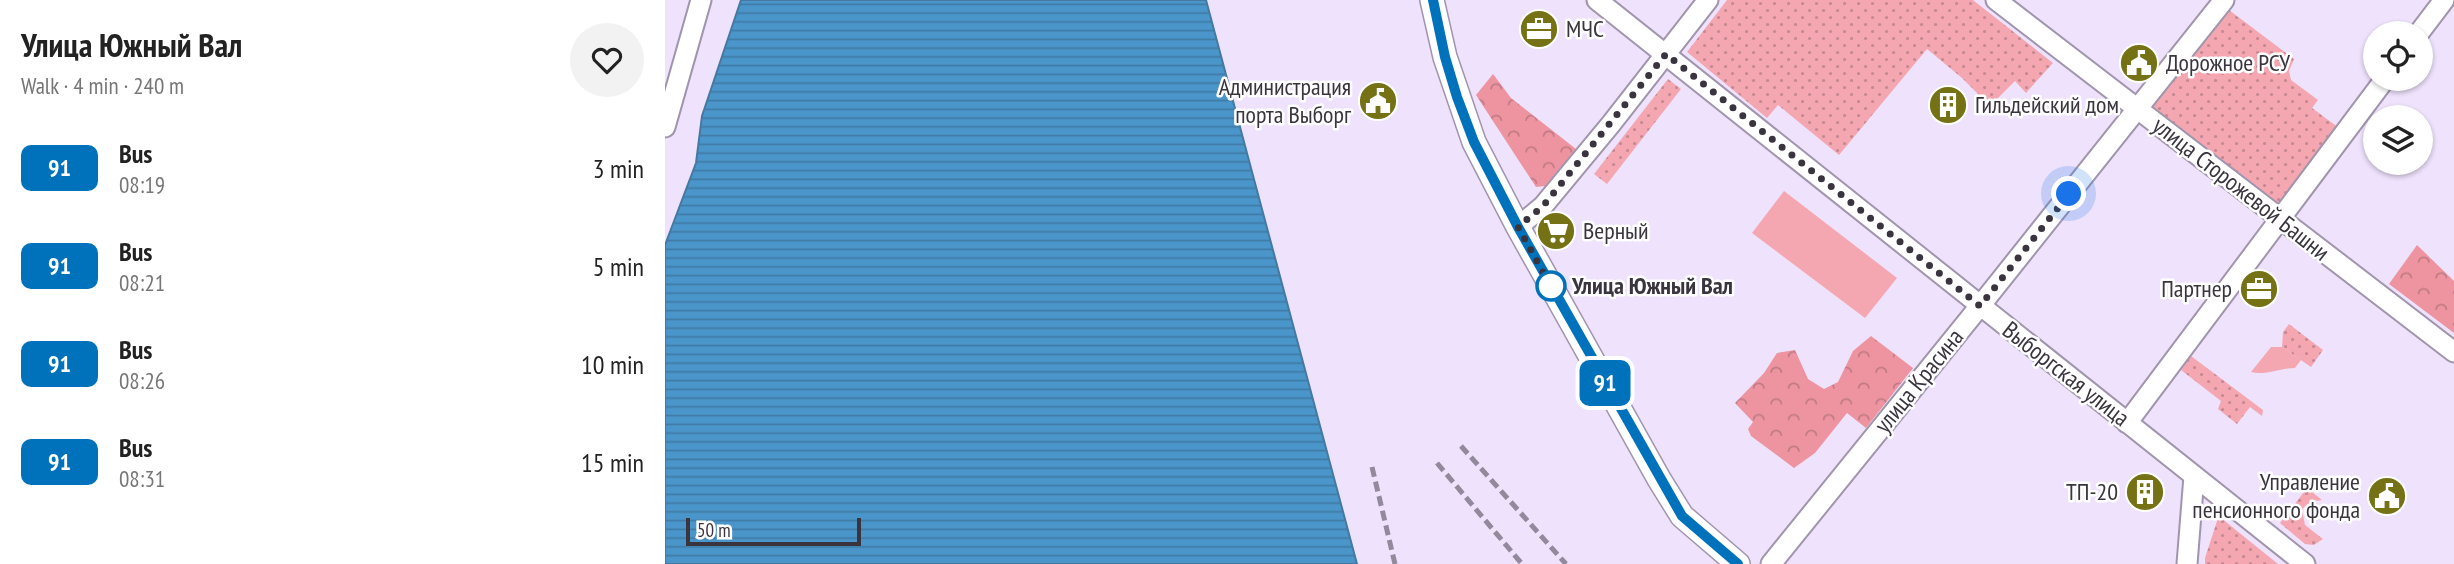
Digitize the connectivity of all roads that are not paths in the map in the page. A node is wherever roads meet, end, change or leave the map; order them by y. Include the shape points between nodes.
1 (701, 0) edge
2 (1433, 0) edge
3 (1597, 0) edge
4 (1708, 0) edge
5 (1996, 0) edge
6 (2224, 0) edge
7 (2444, 0) edge
8 (2428, 21) edge
9 (1666, 54) junction
10 (2376, 91) edge
11 (2137, 108) junction
12 (665, 127) edge
13 (2280, 219) junction
14 (1518, 227) junction
15 (1980, 306) junction
16 (2454, 352) edge
17 (2127, 423) junction
18 (2194, 475) junction
19 (1738, 564) edge
20 (1771, 564) edge
21 (2187, 564) edge
22 (2305, 564) edge

1 - 12 street
2 - 14 street via 1457,97 1474,142
3 - 9 street, Выборгская улица
4 - 9 street
5 - 11 street, улица Сторожевой Башни
6 - 11 street, улица Красина
7 - 8 street
9 - 14 street via 1543,206
9 - 15 street, Выборгская улица
10 - 13 street
11 - 13 street, улица Сторожевой Башни
11 - 15 street, улица Красина
13 - 16 street, улица Сторожевой Башни
13 - 17 street
14 - 19 street via 1682,516
15 - 17 street, Выборгская улица
15 - 20 street, улица Красина
17 - 18 street, Выборгская улица
18 - 21 street
18 - 22 street, Выборгская улица

